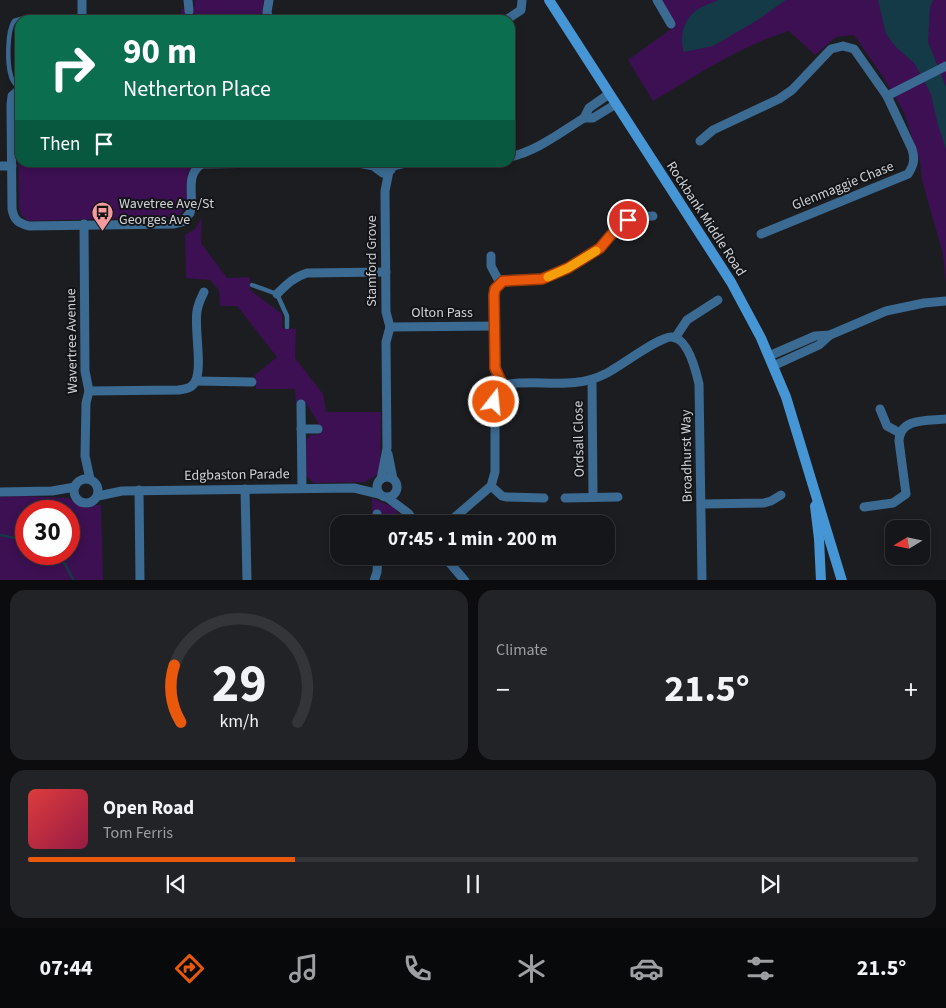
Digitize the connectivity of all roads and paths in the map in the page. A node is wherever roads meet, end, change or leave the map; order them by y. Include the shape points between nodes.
1 (82, 0) edge
2 (188, 0) edge
3 (268, 0) edge
4 (522, 0) edge
5 (549, 0) edge
6 (657, 0) edge
7 (189, 11) dead end
8 (82, 15) edge
9 (268, 15) edge
10 (514, 15) edge
11 (15, 21) edge
12 (671, 24) dead end
13 (944, 68) edge
14 (15, 83) edge
15 (15, 93) edge
16 (610, 94) junction
17 (887, 96) junction
18 (616, 104) junction
19 (584, 118) junction
20 (700, 141) dead end
21 (515, 155) edge
22 (0, 166) edge
23 (12, 166) junction
24 (197, 167) edge
25 (384, 167) edge
26 (653, 216) dead end
27 (84, 224) junction
28 (761, 234) dead end
29 (491, 256) dead end
30 (386, 272) junction
31 (500, 283) junction
32 (252, 285) dead end
33 (204, 292) dead end
34 (277, 294) junction
35 (718, 300) dead end
36 (946, 301) edge
37 (494, 326) junction
38 (287, 327) dead end
39 (390, 327) junction
40 (675, 338) junction
41 (771, 361) junction
42 (592, 380) junction
43 (196, 381) junction
44 (252, 382) dead end
45 (503, 386) junction
46 (89, 392) junction
47 (301, 404) dead end
48 (880, 408) dead end
49 (946, 419) edge
50 (318, 429) dead end
51 (302, 430) junction
52 (900, 433) junction
53 (387, 448) junction
54 (86, 456) junction
55 (808, 469) junction
56 (393, 478) junction
57 (380, 481) junction
58 (94, 482) junction
59 (491, 486) junction
60 (76, 488) junction
61 (302, 488) junction
62 (354, 488) junction
63 (246, 489) junction
64 (139, 490) junction
65 (122, 491) junction
66 (397, 491) junction
67 (0, 492) edge
68 (781, 495) dead end
69 (98, 496) junction
70 (384, 496) junction
71 (618, 497) dead end
72 (544, 498) dead end
73 (565, 498) dead end
74 (593, 498) junction
75 (702, 504) junction
76 (864, 507) dead end
77 (408, 513) joint
78 (458, 515) edge
79 (378, 565) edge
80 (452, 565) edge
81 (140, 580) edge
82 (246, 580) edge
83 (374, 580) edge
84 (464, 580) edge
85 (702, 580) edge
86 (821, 580) edge
87 (842, 580) edge

1 - 8 street
2 - 7 street
3 - 9 street
4 - 10 street via 521,10
5 - 16 street, Rockbank Middle Road
6 - 12 street
11 - 14 lane via 9,31 9,70
13 - 17 street
15 - 23 street via 11,105
16 - 18 street, Rockbank Middle Road
16 - 19 street via 589,108
17 - 20 street, Glenmaggie Chase via 854,49 842,46 831,49 792,90 779,99 713,130
17 - 28 street, Glenmaggie Chase via 912,149 914,166 908,174
18 - 19 street via 593,118
18 - 41 street, Rockbank Middle Road via 731,282
19 - 21 street
22 - 23 street
23 - 27 street via 12,209 17,221 29,226
24 - 27 street via 191,178 190,213 182,222
25 - 30 street, Stamford Grove
26 - 31 street via 628,220 600,248 562,272 542,279 509,279
27 - 46 street, Wavertree Avenue via 85,371
29 - 31 street via 491,266
30 - 34 street via 307,273 297,276
30 - 39 street, Stamford Grove via 386,312
31 - 37 street via 494,295
32 - 34 lane
33 - 43 street via 196,312
34 - 38 lane via 287,316
35 - 40 street via 687,320
36 - 41 street via 899,307 830,335 815,336
37 - 39 street, Olton Pass
37 - 45 street via 495,368
39 - 53 street, Stamford Grove via 386,342
40 - 42 street via 659,340 617,368
40 - 75 street, Broadhurst Way via 688,352 699,384
41 - 55 street, Rockbank Middle Road via 786,397
42 - 45 street
42 - 74 street, Ordsall Close
43 - 44 street
43 - 46 street via 184,390
45 - 59 street via 495,396 495,472
46 - 54 street, Wavertree Avenue via 85,412
47 - 51 street
48 - 52 street via 888,426
49 - 52 street via 910,423
50 - 51 street
51 - 61 street
52 - 76 street via 906,494 893,504
53 - 56 street, Stamford Grove
53 - 57 street, Stamford Grove
54 - 58 street, Wavertree Avenue
54 - 60 street, Wavertree Avenue
55 - 86 street, Rockbank Middle Road via 819,539
55 - 87 street, Rockbank Middle Road
56 - 57 street
56 - 66 street
57 - 62 street, Edgbaston Parade
57 - 70 street via 377,488
58 - 60 street
58 - 65 street, Edgbaston Parade
58 - 69 street, Wavertree Avenue
59 - 72 street via 506,497
59 - 78 street
60 - 67 street
60 - 69 street, Edgbaston Parade via 80,501 86,504
61 - 62 street, Edgbaston Parade
61 - 63 street, Edgbaston Parade
62 - 70 street, Edgbaston Parade
63 - 64 street, Edgbaston Parade
63 - 82 street
64 - 65 street, Edgbaston Parade
64 - 81 street
65 - 69 street, Edgbaston Parade
66 - 70 street via 394,496
66 - 77 street, Edgbaston Parade
68 - 75 street via 764,503
70 - 77 street, Edgbaston Parade
71 - 74 street, Ordsall Close
73 - 74 street, Ordsall Close
75 - 85 street, Broadhurst Way
79 - 83 street
80 - 84 street

